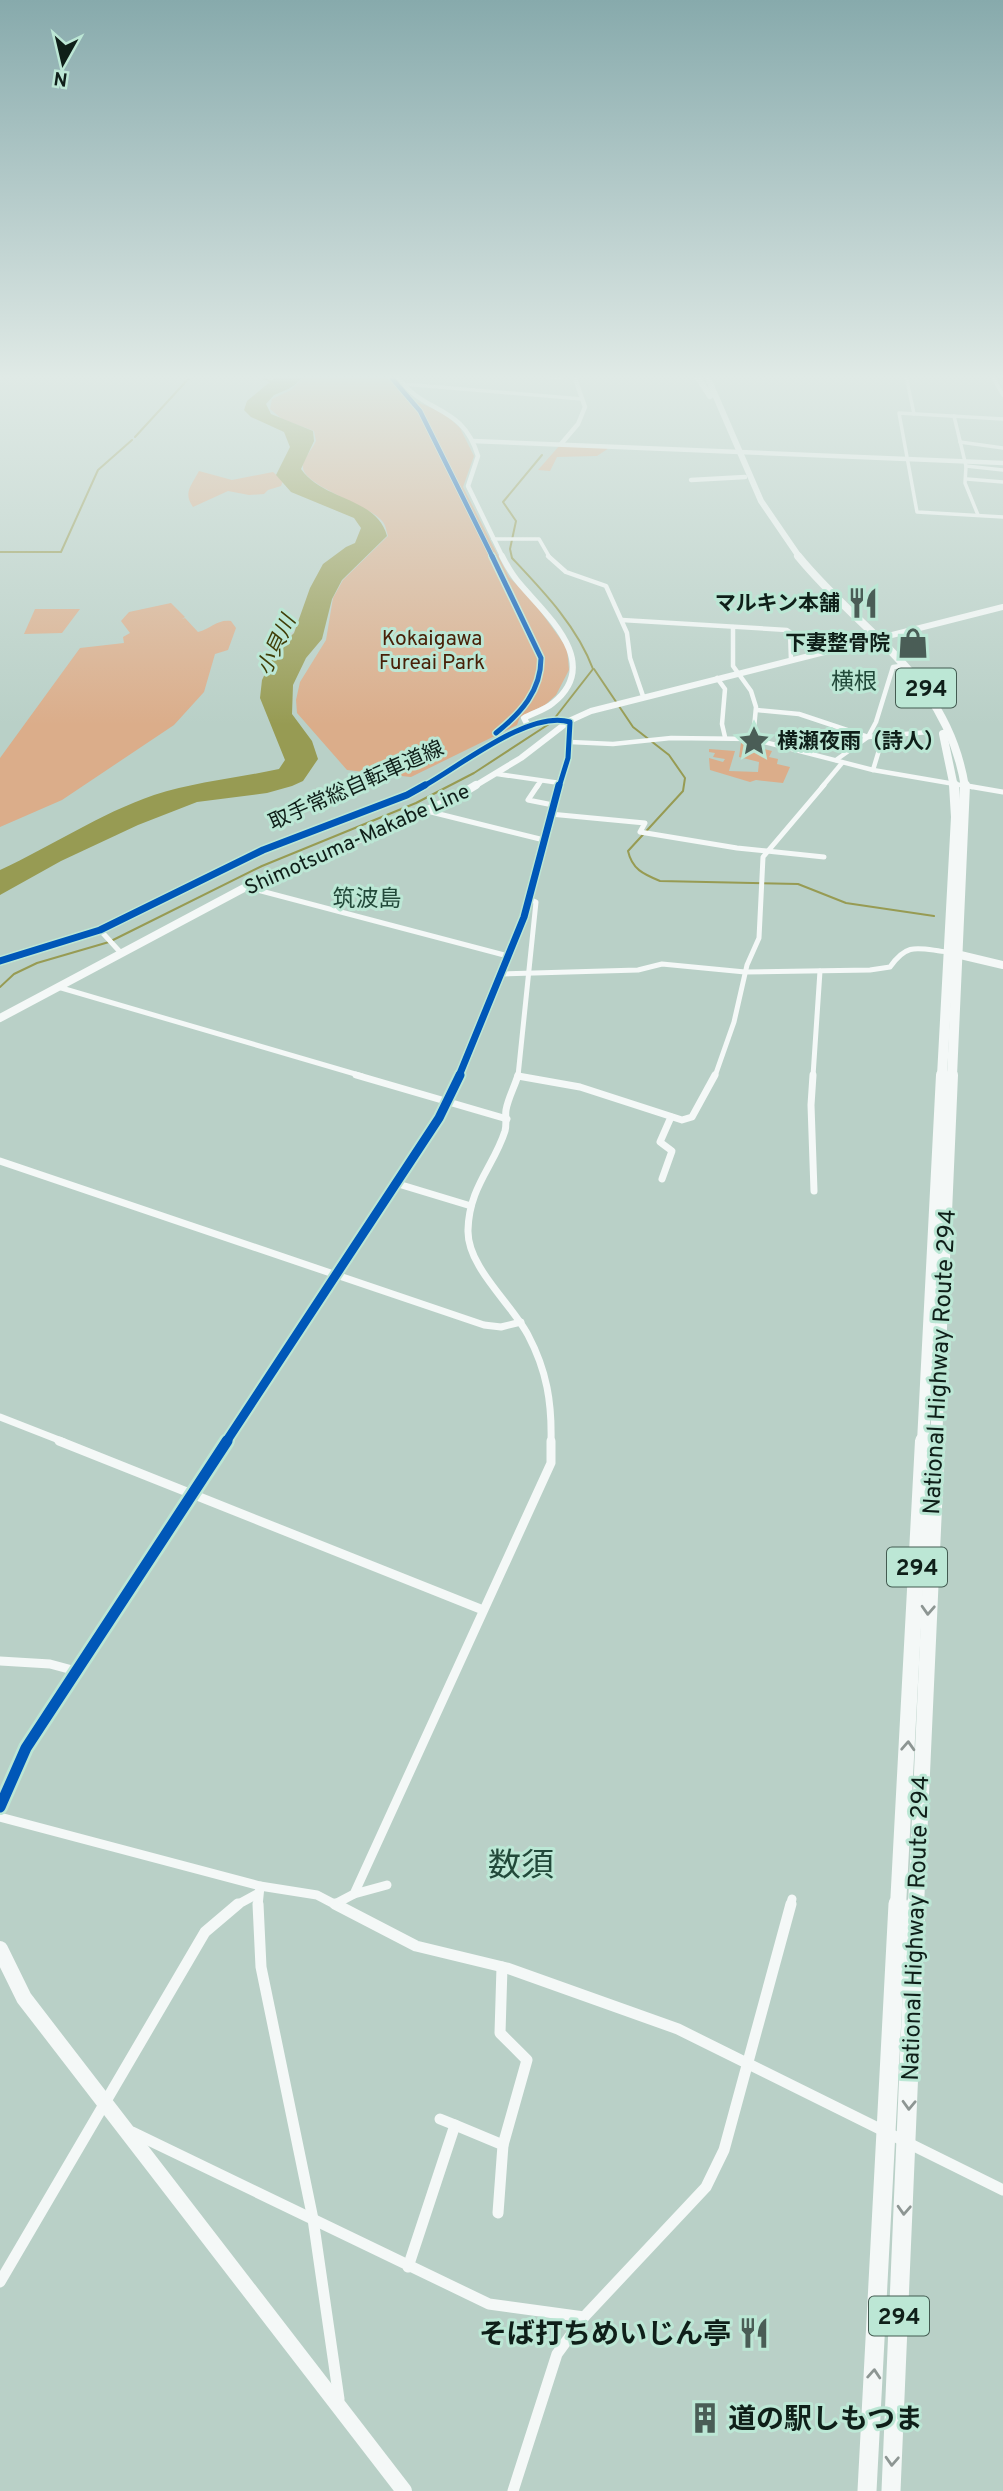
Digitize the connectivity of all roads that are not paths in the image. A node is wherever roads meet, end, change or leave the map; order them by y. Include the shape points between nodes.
1 (470, 492) edge
2 (752, 492) edge
3 (757, 492) edge
4 (913, 492) edge
5 (969, 492) edge
6 (978, 515) junction
7 (1003, 517) edge
8 (493, 539) junction
9 (1003, 607) edge
10 (849, 608) joint
11 (622, 620) junction
12 (733, 627) junction
13 (877, 638) junction
14 (790, 660) junction
15 (901, 666) junction
16 (738, 673) junction
17 (717, 678) junction
18 (643, 696) junction
19 (757, 710) junction
20 (559, 720) junction
21 (528, 726) junction
22 (929, 732) dead end
23 (725, 737) junction
24 (868, 737) junction
25 (883, 737) junction
26 (753, 739) junction
27 (570, 742) junction
28 (839, 761) junction
29 (873, 770) junction
30 (497, 774) junction
31 (541, 781) junction
32 (559, 783) junction
33 (960, 785) junction
34 (1003, 792) edge
35 (552, 810) junction
36 (427, 811) junction
37 (544, 840) junction
38 (767, 852) junction
39 (824, 857) dead end
40 (246, 887) junction
41 (529, 900) junction
42 (102, 933) junction
43 (119, 951) junction
44 (953, 953) junction
45 (508, 956) junction
46 (0, 961) edge
47 (1003, 964) edge
48 (820, 971) junction
49 (745, 972) junction
50 (502, 974) junction
51 (530, 974) junction
52 (58, 987) junction
53 (0, 1018) edge
54 (518, 1076) junction
55 (448, 1100) junction
56 (671, 1116) junction
57 (507, 1119) junction
58 (0, 1161) edge
59 (662, 1179) dead end
60 (395, 1183) junction
61 (814, 1191) dead end
62 (471, 1206) junction
63 (335, 1274) junction
64 (521, 1322) junction
65 (0, 1417) edge
66 (192, 1493) junction
67 (483, 1610) junction
68 (0, 1661) edge
69 (76, 1671) junction
70 (0, 1807) edge
71 (0, 1817) edge
72 (387, 1885) dead end
73 (258, 1890) junction
74 (354, 1894) junction
75 (792, 1899) dead end
76 (335, 1904) junction
77 (0, 1949) edge
78 (502, 1967) junction
79 (747, 2061) junction
80 (103, 2104) junction
81 (440, 2119) dead end
82 (455, 2125) junction
83 (122, 2127) junction
84 (887, 2132) junction
85 (908, 2141) junction
86 (503, 2145) junction
87 (1003, 2190) edge
88 (498, 2213) dead end
89 (313, 2219) junction
90 (408, 2266) junction
91 (0, 2282) edge
92 (584, 2317) junction
93 (340, 2408) junction
94 (404, 2491) edge
95 (513, 2491) edge
96 (867, 2491) edge
97 (891, 2491) edge

1 - 8 street
2 - 13 highway, 294 via 763,516 805,572
3 - 10 highway, 294 via 786,542
4 - 6 street via 917,512
5 - 6 street
6 - 7 street
8 - 11 street via 539,539 547,555 566,572 604,584
8 - 21 street via 517,581 548,613 574,658 567,684 551,704 524,718
9 - 13 street, Shimotsuma-Makabe Line
10 - 13 highway, National Highway Route 294 / 294
11 - 12 street
11 - 18 street
12 - 14 street via 789,631
12 - 16 street via 733,666
13 - 14 street, Shimotsuma-Makabe Line
13 - 15 highway, National Highway Route 294 / 294
13 - 33 highway, National Highway Route 294 / 294 via 916,674 939,710 957,749
14 - 16 street, Shimotsuma-Makabe Line
15 - 24 street via 893,667
15 - 33 highway, National Highway Route 294 / 294 via 924,695 942,731
16 - 17 street, Shimotsuma-Makabe Line
16 - 19 street via 751,689
17 - 18 street, Shimotsuma-Makabe Line
17 - 23 street via 725,689
18 - 20 street, Shimotsuma-Makabe Line
19 - 24 street via 799,714
19 - 26 street
20 - 21 street
20 - 27 street
20 - 30 street, Shimotsuma-Makabe Line
21 - 42 street via 502,736 407,795 253,854
22 - 25 street
23 - 26 street
23 - 27 street
24 - 25 street
24 - 28 street
25 - 29 street
26 - 28 street
27 - 32 street
28 - 29 street
28 - 38 street
29 - 33 street
30 - 31 street
30 - 36 street, Shimotsuma-Makabe Line
31 - 32 street
31 - 35 street via 528,800
32 - 35 street
33 - 34 street
33 - 44 highway, National Highway Route 294 / 294
35 - 37 street
35 - 38 street via 645,823 640,832
36 - 37 street
36 - 40 street, Shimotsuma-Makabe Line
37 - 41 street
38 - 39 street
38 - 49 street via 763,857 759,938
40 - 43 street, Shimotsuma-Makabe Line
40 - 45 street
41 - 45 street
41 - 51 street via 536,902
42 - 43 street
42 - 46 street
43 - 52 street, Shimotsuma-Makabe Line
44 - 47 street
44 - 48 street via 908,947 885,969
84 -> 44 highway, National Highway Route 294 / 294
44 -> 85 highway, National Highway Route 294 / 294
45 - 50 street
48 - 49 street
48 - 61 street via 811,1105
49 - 51 street via 662,964 638,970
49 - 56 street via 734,1022 713,1081 692,1117
50 - 51 street
50 - 55 street
51 - 54 street
52 - 53 street, Shimotsuma-Makabe Line
52 - 55 street
54 - 56 street via 580,1087
54 - 57 street via 506,1108
55 - 57 street
55 - 60 street
56 - 59 street via 660,1142 672,1151
57 - 62 street
58 - 63 street
60 - 62 street
60 - 63 street
62 - 64 street via 468,1233 476,1257
63 - 64 street via 484,1325
63 - 66 street
64 - 67 street via 548,1385 551,1464
65 - 66 street
66 - 67 street
66 - 69 street
67 - 74 street
68 - 69 street via 50,1664
69 - 70 street via 23,1754
71 - 73 street
72 - 74 street
73 - 76 street via 317,1895
73 - 80 street via 205,1932
73 - 89 street via 261,1967
74 - 76 street
75 - 79 street
76 - 78 street via 416,1946
77 - 80 street via 24,1998
78 - 79 street via 678,2029
78 - 86 street via 500,2033 527,2060
79 - 84 street
79 - 92 street via 724,2150 706,2187
80 - 83 street
80 - 91 street
81 - 82 street
82 - 86 street
82 - 90 street
83 - 89 street
83 - 93 street
84 - 85 street
96 -> 84 highway, National Highway Route 294 / 294
85 - 87 street
85 -> 97 highway, National Highway Route 294 / 294
86 - 88 street
89 - 90 street
89 - 93 street
90 - 92 street via 489,2304
92 - 95 street via 556,2354
93 - 94 street

